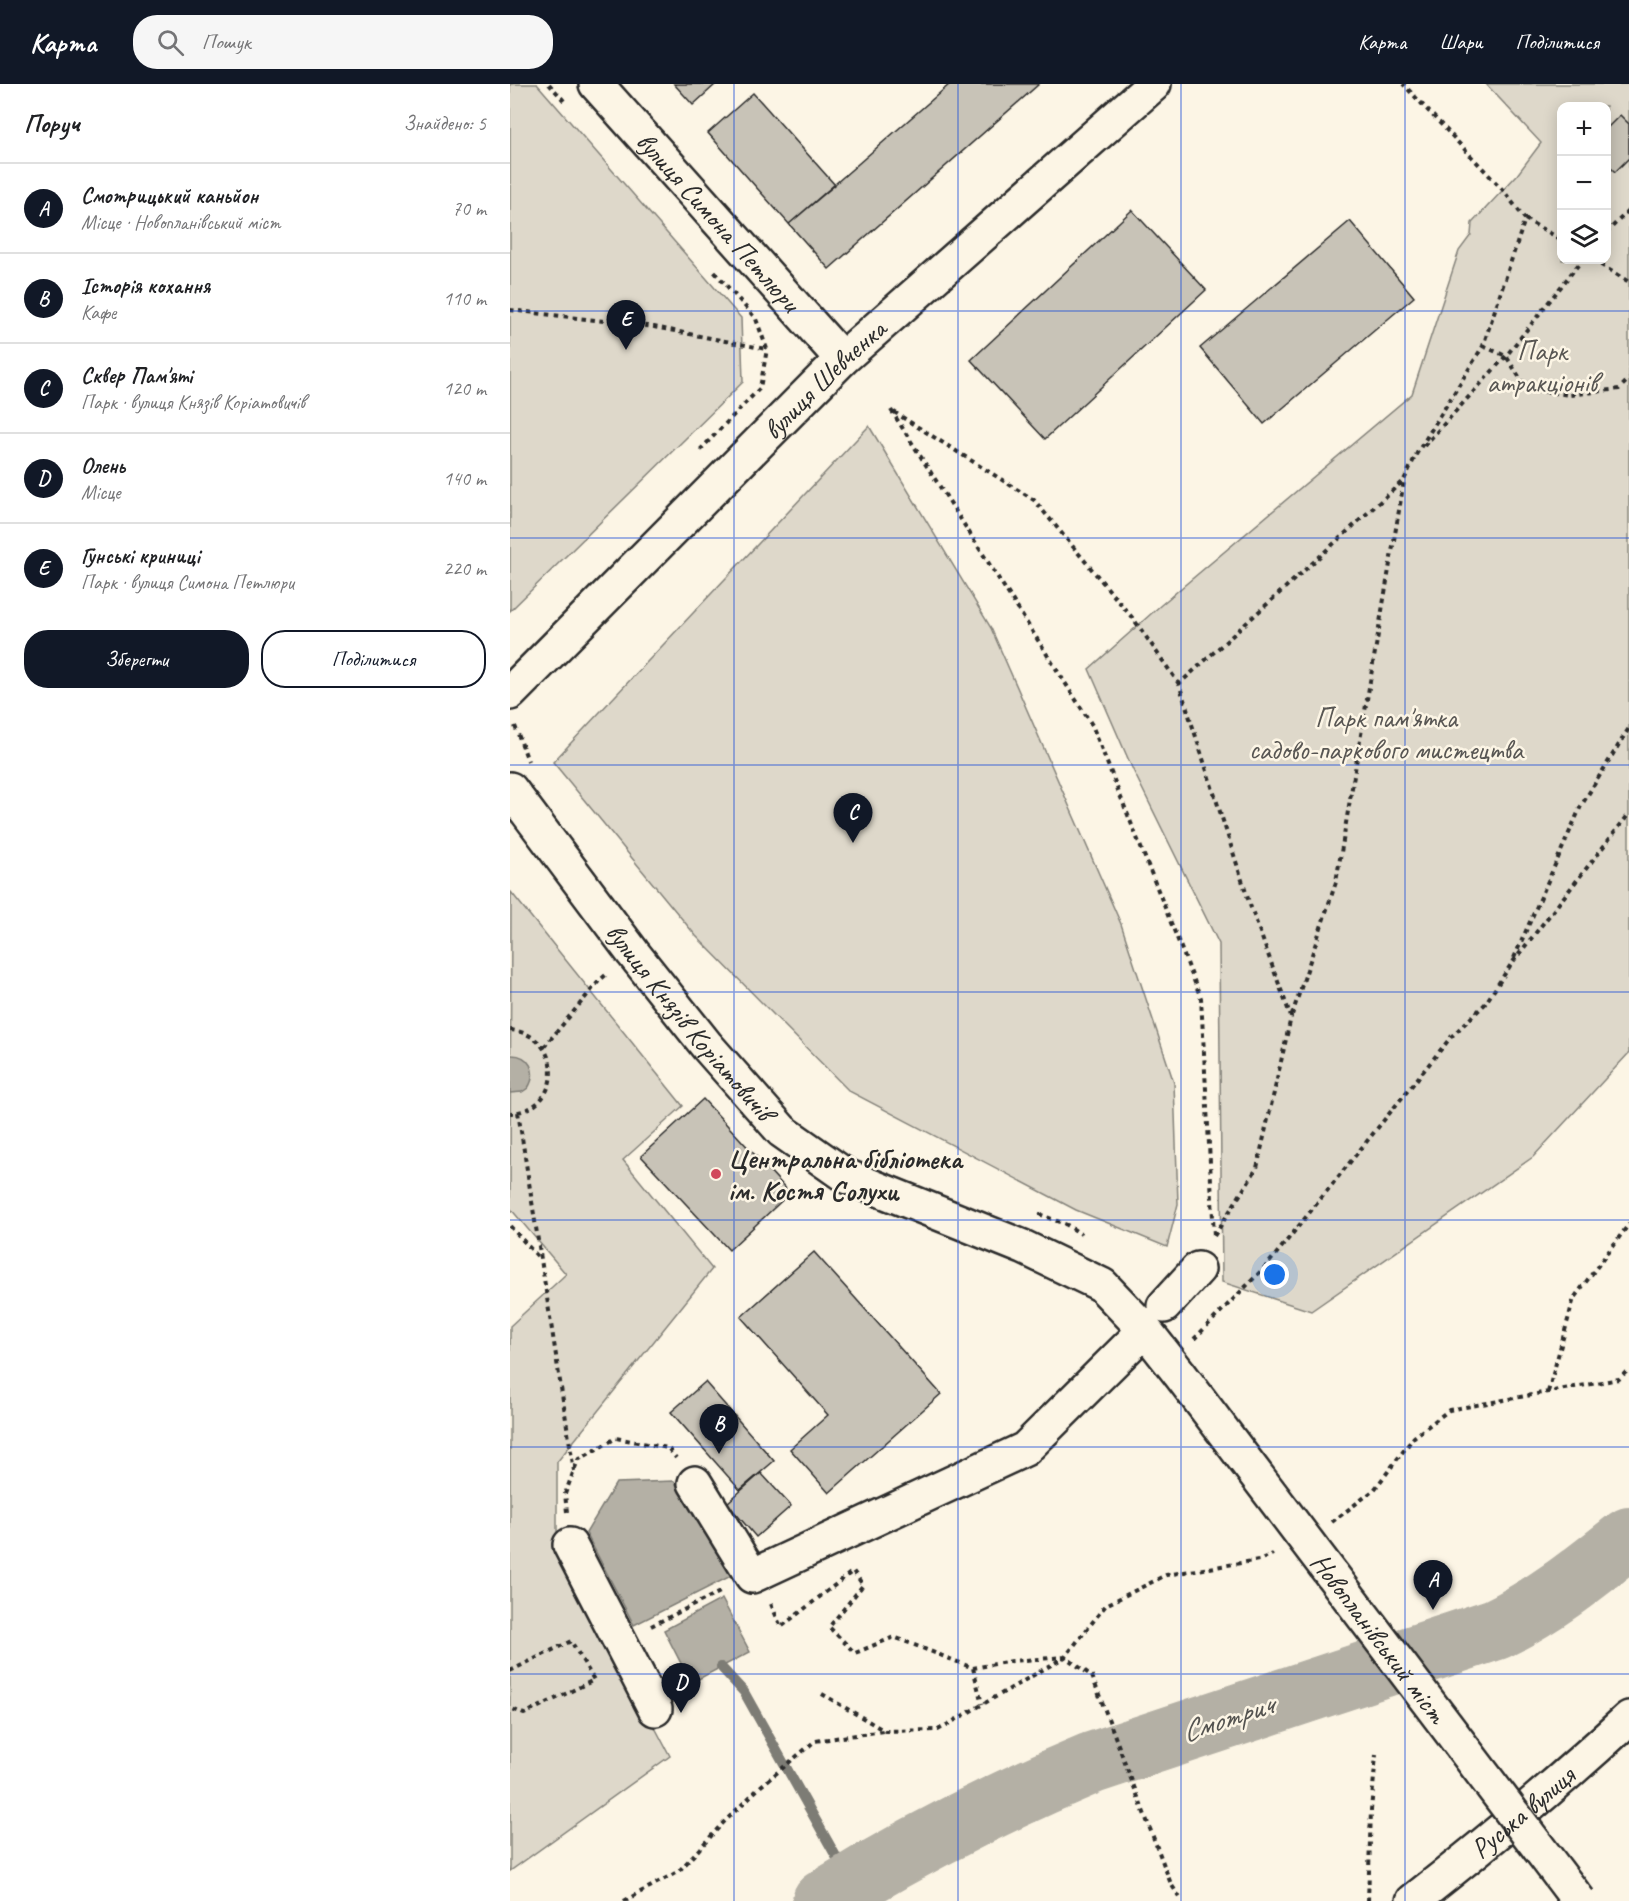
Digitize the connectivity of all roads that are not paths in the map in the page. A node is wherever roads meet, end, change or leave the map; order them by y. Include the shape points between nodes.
1 (596, 84) edge
2 (1154, 84) edge
3 (842, 359) junction
4 (512, 707) edge
5 (521, 780) edge
6 (1198, 1269) road end
7 (1154, 1318) junction
8 (1179, 1373) joint
9 (695, 1483) road end
10 (570, 1545) road end
11 (655, 1709) dead end
12 (1629, 1718) edge
13 (1413, 1901) edge
14 (1579, 1901) edge

1 - 3 street, вулиця Симона Петлюри
2 - 3 street, вулиця Шевченка
3 - 4 street, вулиця Шевченка
5 - 7 street, вулиця Князів Коріатовичів via 633,953 782,1131 846,1176 1023,1247 1102,1285
6 - 7 street
7 - 8 street, вулиця Князів Коріатовичів
7 - 9 street via 1025,1449 752,1576
8 - 14 street, Новопланівський міст, bridge
10 - 11 street
12 - 13 street, Руська вулиця

